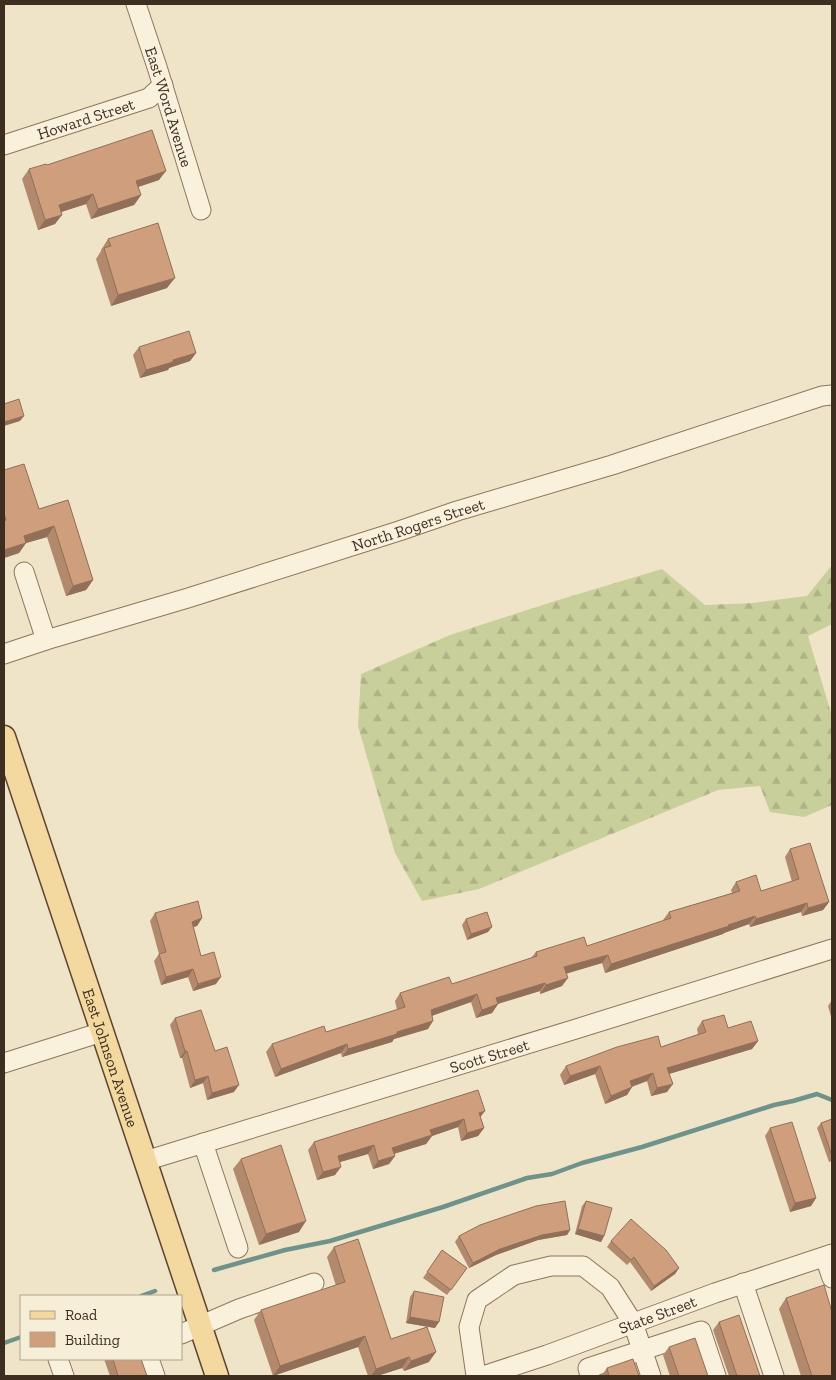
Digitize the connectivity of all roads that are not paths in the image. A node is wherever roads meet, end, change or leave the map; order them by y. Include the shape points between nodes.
1 (136, 4) edge
2 (163, 85) junction
3 (4, 145) edge
4 (201, 210) dead end
5 (832, 396) edge
6 (24, 572) dead end
7 (46, 640) junction
8 (4, 654) edge
9 (4, 737) edge
10 (10, 779) edge
11 (832, 949) edge
12 (102, 1032) junction
13 (4, 1063) edge
14 (203, 1143) junction
15 (145, 1161) junction
16 (238, 1248) dead end
17 (829, 1256) edge
18 (832, 1278) edge
19 (314, 1284) dead end
20 (743, 1284) junction
21 (181, 1295) edge
22 (182, 1297) edge
23 (633, 1323) junction
24 (191, 1330) edge
25 (643, 1350) junction
26 (58, 1360) edge
27 (150, 1360) edge
28 (64, 1376) edge
29 (155, 1376) edge
30 (217, 1376) edge
31 (476, 1376) edge
32 (483, 1376) edge
33 (590, 1376) edge
34 (652, 1376) edge
35 (716, 1376) edge
36 (774, 1376) edge

1 - 2 street, East Word Avenue
2 - 3 street, Howard Street via 149,98
2 - 4 street, East Word Avenue
5 - 7 street, North Rogers Street via 822,396 612,466 457,511
6 - 7 street
7 - 8 street, North Rogers Street
9 - 10 main road, East Johnson Avenue
10 - 12 main road, East Johnson Avenue
11 - 14 street, Scott Street
12 - 13 street
12 - 15 main road, East Johnson Avenue
14 - 15 street, Scott Street
14 - 16 street
15 - 21 main road, East Johnson Avenue
17 - 18 street
17 - 20 street, State Street
19 - 24 street via 239,1309
20 - 23 street, State Street
20 - 36 street
22 - 24 main road, East Johnson Avenue
23 - 25 street
23 - 31 street via 610,1286 583,1266 551,1266 514,1275 477,1300 469,1327
23 - 32 street, State Street
24 - 30 main road, East Johnson Avenue
25 - 33 street via 588,1368
25 - 34 street
25 - 35 street via 702,1331
26 - 28 street
27 - 29 street

